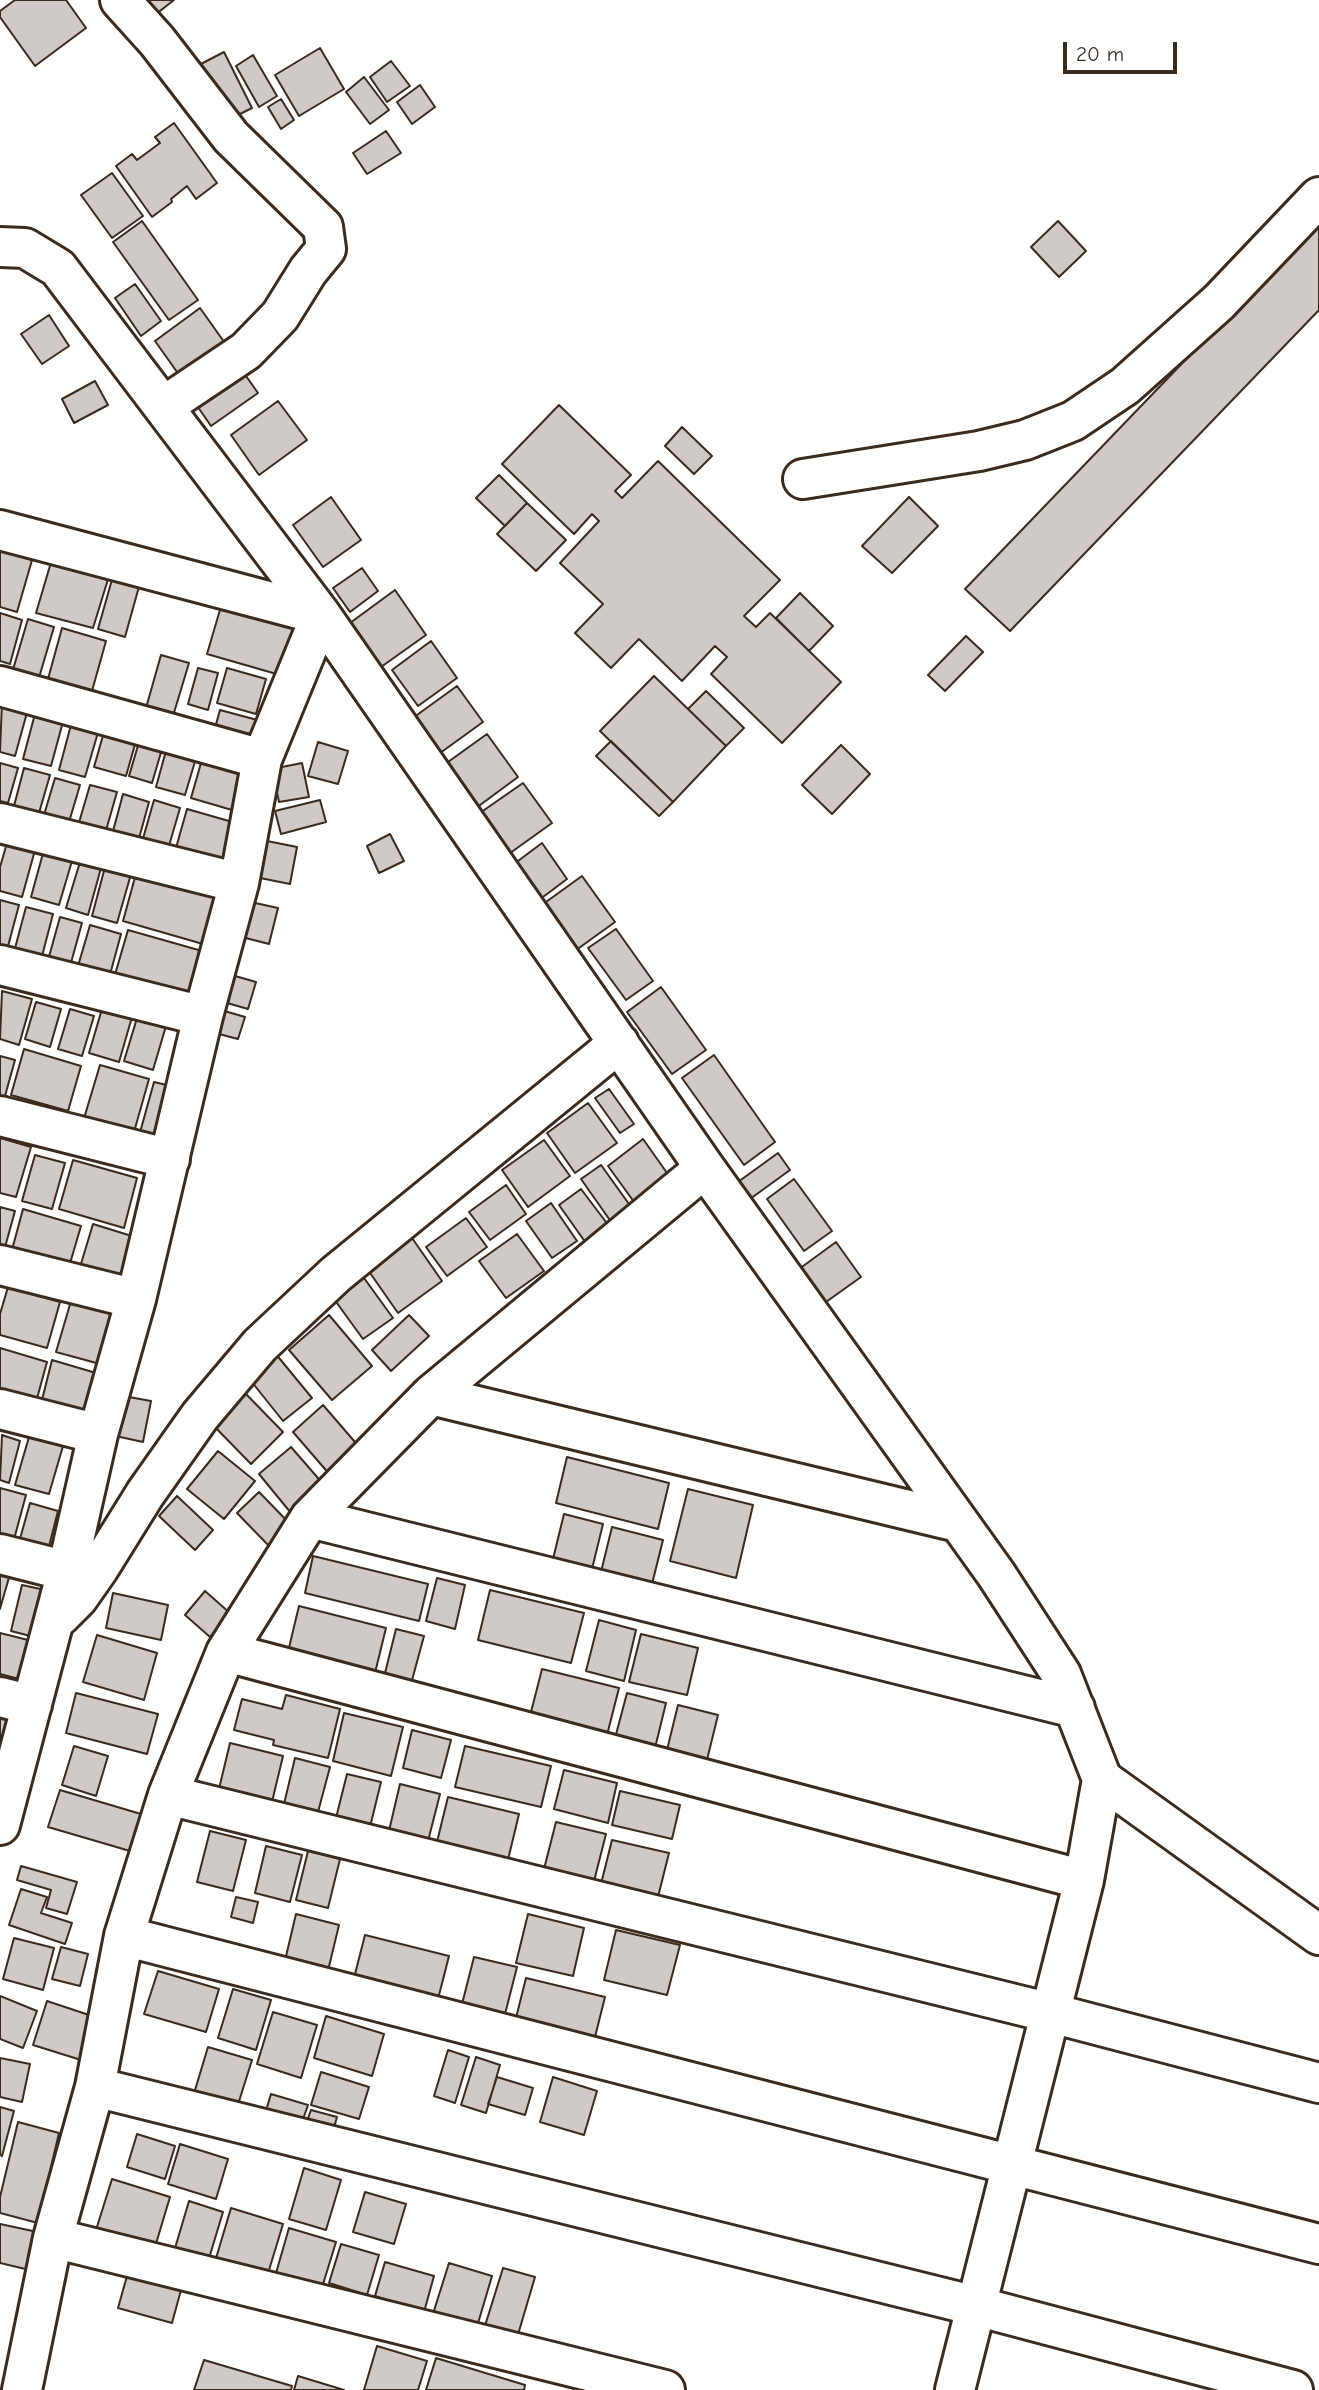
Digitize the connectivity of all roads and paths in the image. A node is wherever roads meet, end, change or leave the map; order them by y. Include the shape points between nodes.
1 (120, 0) edge
2 (1319, 197) edge
3 (0, 247) edge
4 (164, 407) junction
5 (803, 479) dead end
6 (0, 530) edge
7 (321, 615) junction
8 (0, 686) edge
9 (262, 759) junction
10 (0, 823) edge
11 (239, 883) junction
12 (0, 965) edge
13 (203, 1016) junction
14 (619, 1044) junction
15 (0, 1116) edge
16 (170, 1159) junction
17 (705, 1168) junction
18 (0, 1265) edge
19 (136, 1298) junction
20 (431, 1395) junction
21 (0, 1409) edge
22 (98, 1434) junction
23 (310, 1518) junction
24 (958, 1522) junction
25 (0, 1554) edge
26 (67, 1571) junction
27 (53, 1623) junction
28 (226, 1652) junction
29 (16, 1701) edge
30 (1075, 1708) junction
31 (1102, 1779) junction
32 (168, 1795) junction
33 (0, 1825) edge
34 (1084, 1880) junction
35 (1319, 1935) edge
36 (124, 1936) junction
37 (1051, 2013) junction
38 (1319, 2083) edge
39 (94, 2087) junction
40 (1012, 2165) junction
41 (53, 2238) junction
42 (1319, 2244) edge
43 (976, 2306) junction
44 (29, 2388) edge
45 (665, 2390) edge
46 (955, 2390) edge
47 (1293, 2390) edge

1 - 4 street via 231,137 323,227 326,249 280,316 246,351
2 - 5 street via 1219,302 1125,386 1073,421 1025,440 979,451
3 - 4 street via 25,248 58,268
4 - 7 street
6 - 7 street
7 - 9 street
7 - 14 street
8 - 9 street
9 - 11 street
10 - 11 street
11 - 13 street
12 - 13 street
13 - 16 street
14 - 17 street
14 - 27 street via 336,1274 260,1345 200,1416 78,1598
15 - 16 street
16 - 19 street
17 - 20 street
17 - 24 street
18 - 19 street
19 - 22 street
20 - 23 street
20 - 24 street
21 - 22 street
22 - 26 street
23 - 28 street
23 - 30 street
24 - 30 street via 1061,1674
25 - 26 street
26 - 27 street
27 - 29 street
28 - 32 street
28 - 34 street
29 - 33 street
30 - 31 street
31 - 34 street
31 - 35 street
32 - 36 street
32 - 37 street
34 - 37 street
36 - 39 street
36 - 40 street
37 - 38 street
37 - 40 street
39 - 41 street
39 - 43 street
40 - 42 street
40 - 43 street
41 - 44 street
41 - 45 street
43 - 46 street
43 - 47 street

